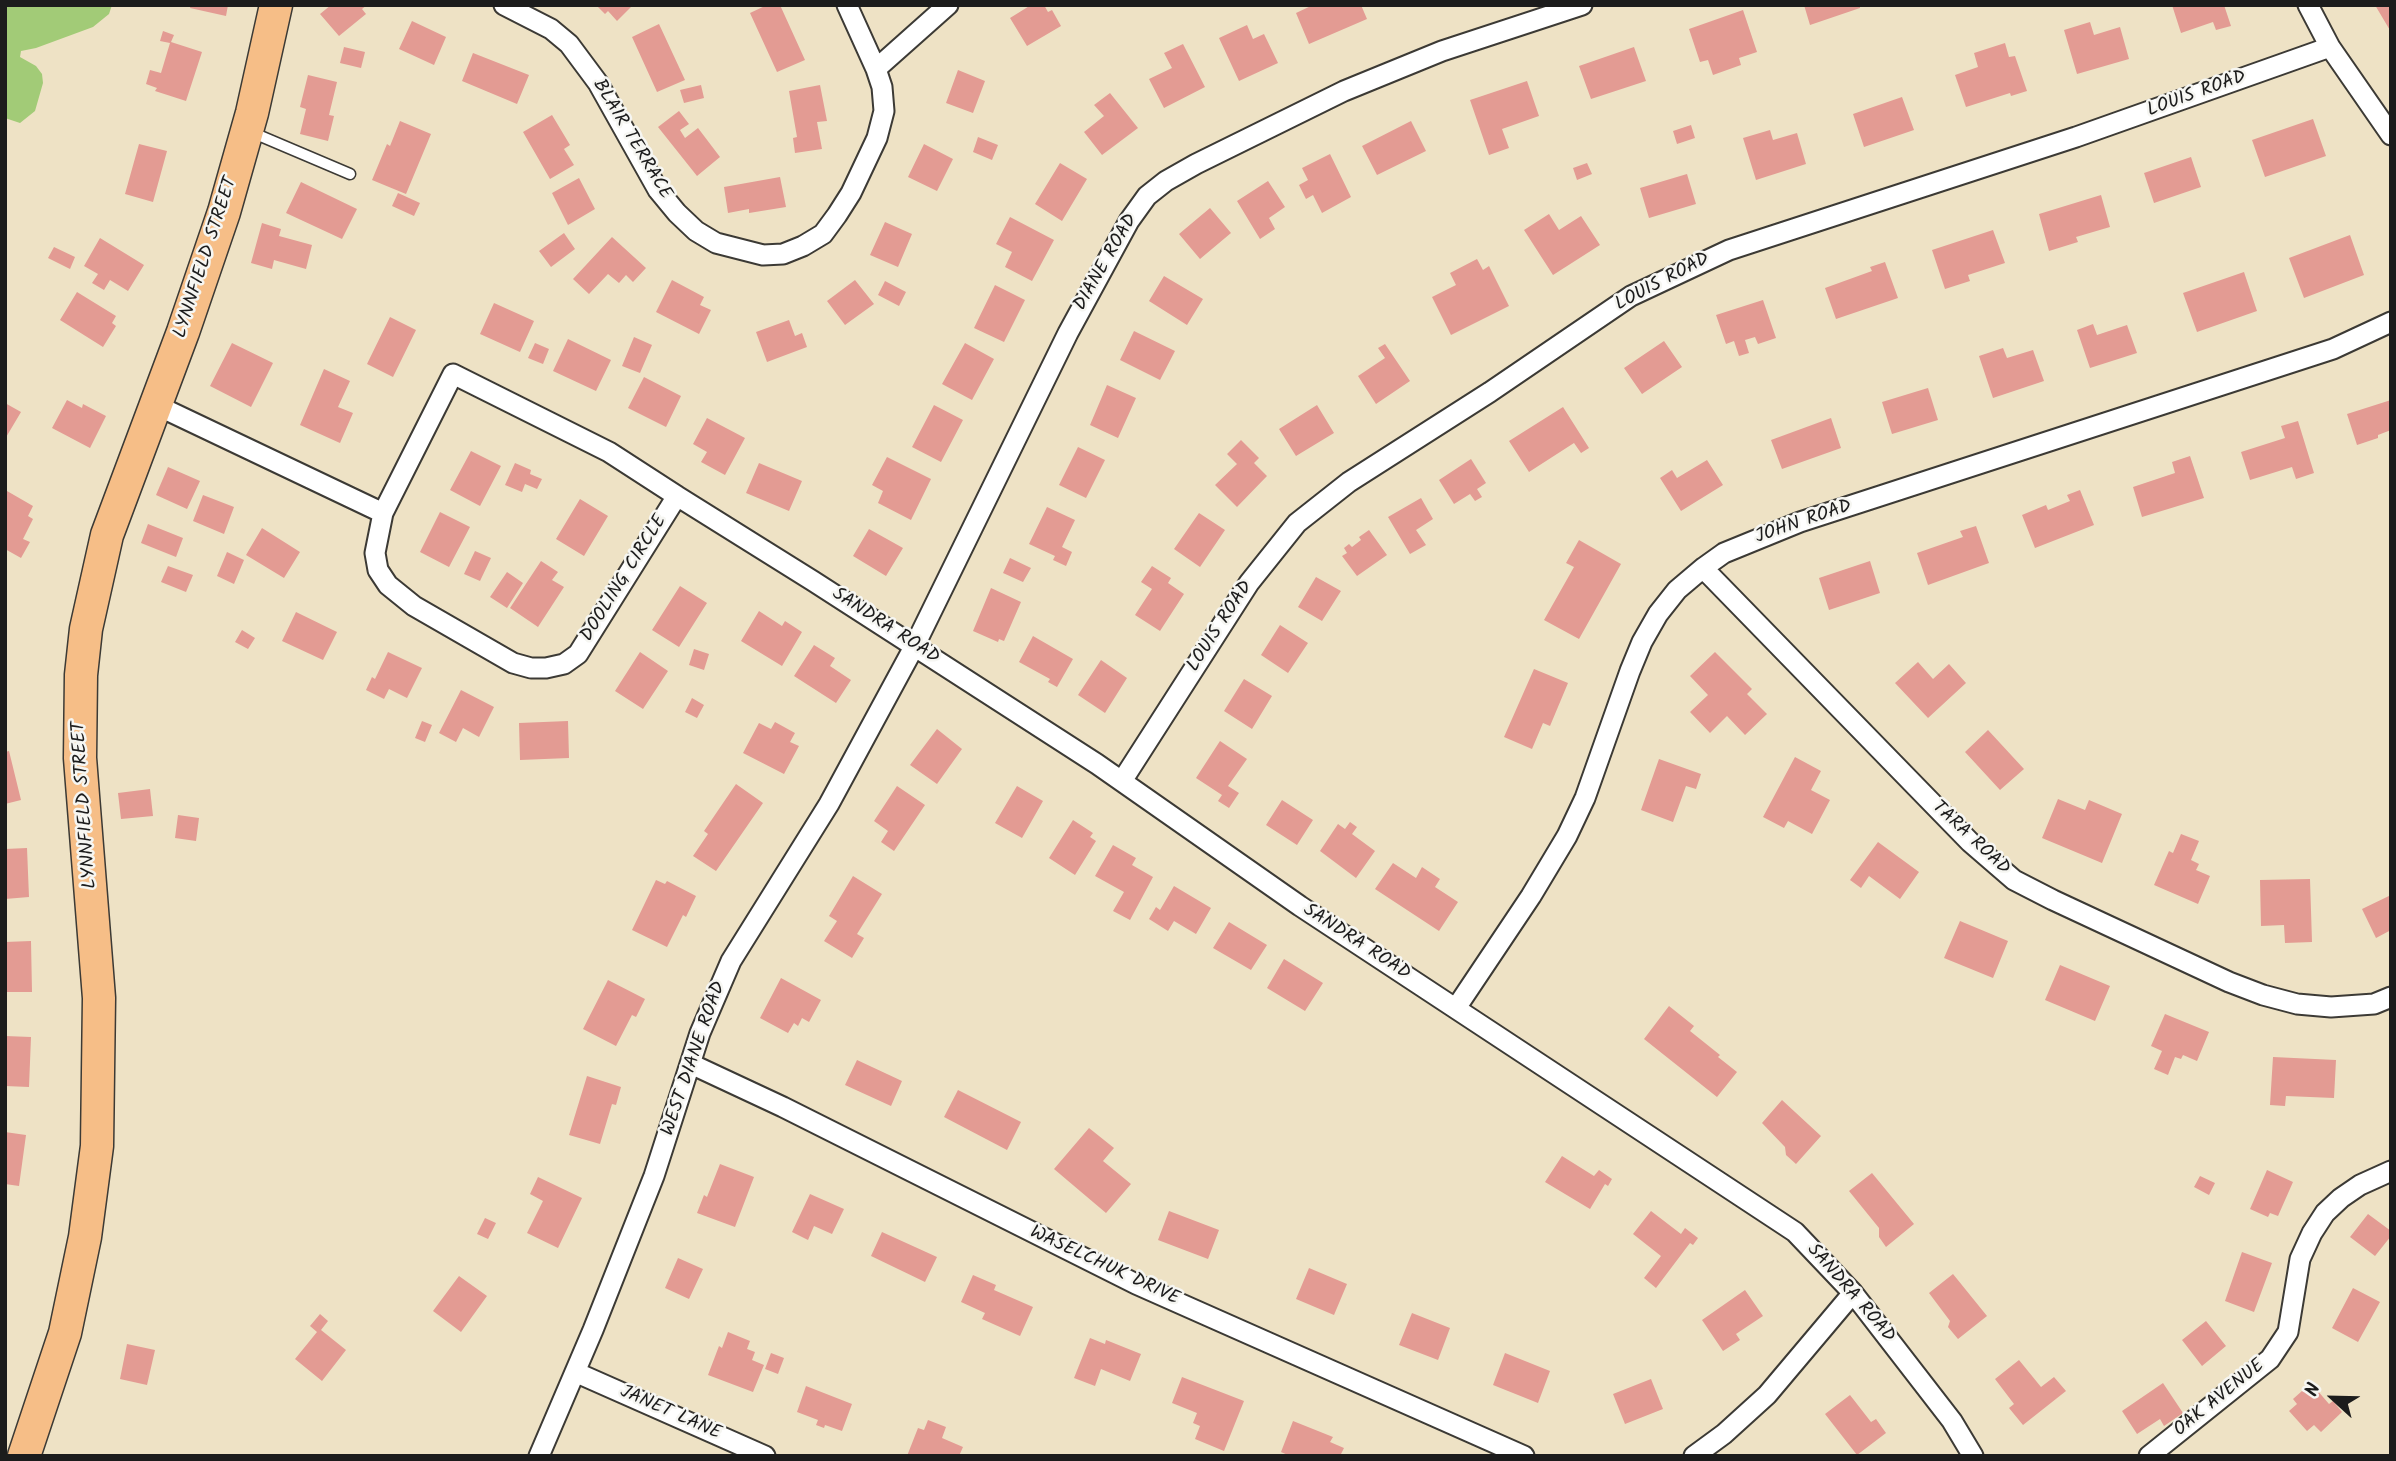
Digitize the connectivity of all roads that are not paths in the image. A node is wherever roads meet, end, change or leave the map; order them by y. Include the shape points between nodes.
1 (276, 5) edge
2 (504, 5) edge
3 (847, 5) edge
4 (948, 5) edge
5 (1581, 5) edge
6 (2308, 5) edge
7 (2330, 47) junction
8 (876, 69) junction
9 (247, 130) junction
10 (2391, 135) edge
11 (350, 174) dead end
12 (2391, 323) edge
13 (156, 405) junction
14 (677, 496) junction
15 (383, 513) junction
16 (1703, 568) junction
17 (914, 647) junction
18 (1122, 781) junction
19 (2391, 997) edge
20 (1456, 1008) junction
21 (691, 1064) junction
22 (2391, 1171) edge
23 (1853, 1293) junction
24 (575, 1372) junction
25 (5, 1450) edge
26 (23, 1456) edge
27 (539, 1456) edge
28 (765, 1456) edge
29 (1524, 1456) edge
30 (1694, 1456) edge
31 (1973, 1456) edge
32 (2149, 1456) edge

1 - 9 main road, LYNNFIELD STREET
2 - 8 street, BLAIR TERRACE via 551,29 569,44 598,83 658,190 677,213 716,243 763,255 783,254 823,234 851,193 877,138 884,111
3 - 8 street, BLAIR TERRACE
4 - 8 street
5 - 17 street, DIANE ROAD via 1442,51 1344,91 1196,164 1147,196 1068,333
6 - 7 street
7 - 10 street
7 - 18 street, LOUIS ROAD via 2064,142 1729,250 1631,296 1349,482 1297,523 1250,583
9 - 11 lane
9 - 13 main road, LYNNFIELD STREET via 207,264
12 - 16 street, JOHN ROAD via 2333,349 1800,522 1724,553
13 - 15 street
13 - 26 main road, LYNNFIELD STREET via 107,536 86,629 80,758 99,998 97,1146 85,1237 65,1333
14 - 15 street, DOOLING CIRCLE via 608,452 453,374
14 - 15 street, DOOLING CIRCLE via 579,654 546,668 513,663 414,606 388,584 378,570 375,553
14 - 17 street, SANDRA ROAD
16 - 19 street, TARA ROAD via 1970,842 2014,880 2263,995 2332,1007 2374,1004
16 - 20 street, JOHN ROAD via 1658,614 1630,671 1567,836
17 - 18 street, SANDRA ROAD
17 - 21 street, WEST DIANE ROAD via 829,804 731,961
18 - 20 street, SANDRA ROAD
20 - 23 street, SANDRA ROAD via 1795,1232
21 - 24 street, WEST DIANE ROAD via 654,1176
21 - 29 street, WASELCHUK DRIVE via 1136,1284
22 - 32 street, OAK AVENUE via 2360,1185 2325,1213 2300,1259 2288,1332 2270,1359
23 - 30 street via 1767,1395
23 - 31 street, SANDRA ROAD via 1952,1421
24 - 27 street, WEST DIANE ROAD
24 - 28 street, JANET LANE
25 - 26 street

